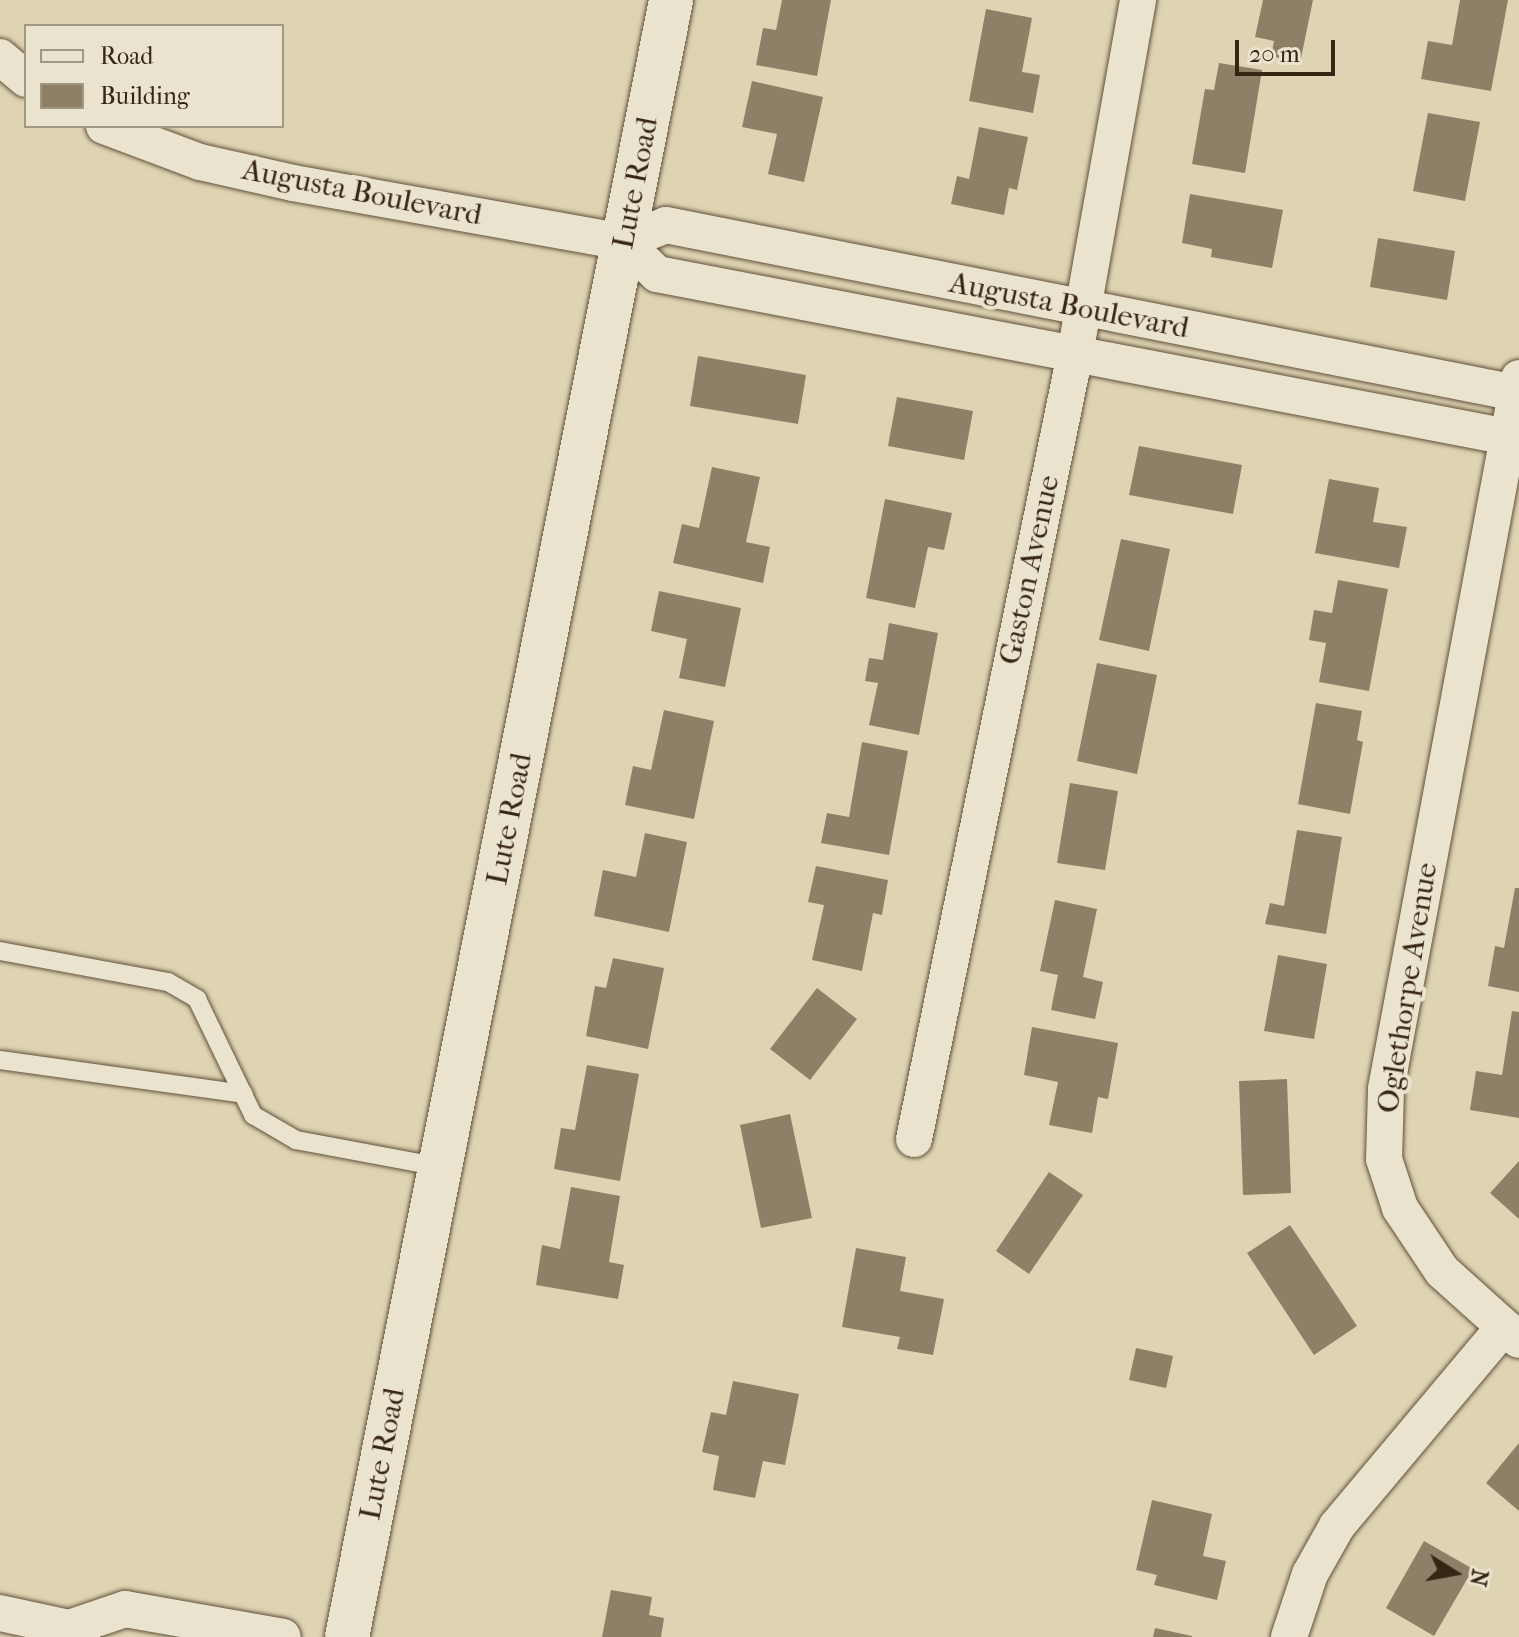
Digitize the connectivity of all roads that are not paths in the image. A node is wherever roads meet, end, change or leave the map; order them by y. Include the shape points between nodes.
1 (671, 0) edge
2 (1138, 0) edge
3 (0, 57) edge
4 (24, 77) edge
5 (109, 128) edge
6 (624, 242) junction
7 (1082, 309) junction
8 (1075, 354) junction
9 (1518, 385) edge
10 (1508, 437) junction
11 (0, 951) edge
12 (0, 1060) edge
13 (244, 1094) junction
14 (914, 1139) dead end
15 (440, 1167) junction
16 (1511, 1334) edge
17 (0, 1613) edge
18 (76, 1632) edge
19 (283, 1637) edge
20 (347, 1637) edge
21 (1289, 1637) edge

1 - 6 street, Lute Road
2 - 7 street, Gaston Avenue
3 - 4 street
5 - 6 street, Augusta Boulevard via 200,162 293,183
6 - 7 street, Augusta Boulevard via 666,225
6 - 8 street, Augusta Boulevard via 657,274
6 - 15 street, Lute Road
7 - 8 street, Gaston Avenue
7 - 9 street, Augusta Boulevard
8 - 10 street, Augusta Boulevard
8 - 14 street, Gaston Avenue
9 - 10 street, Oglethorpe Avenue
10 - 16 street, Oglethorpe Avenue via 1386,1089 1384,1159 1400,1208 1442,1271
11 - 13 lane via 168,982 197,999
12 - 13 lane
13 - 15 lane via 253,1115 296,1140
15 - 20 street, Lute Road
16 - 21 street, Oglethorpe Avenue via 1337,1526 1310,1574
17 - 18 street
18 - 19 street via 125,1609

